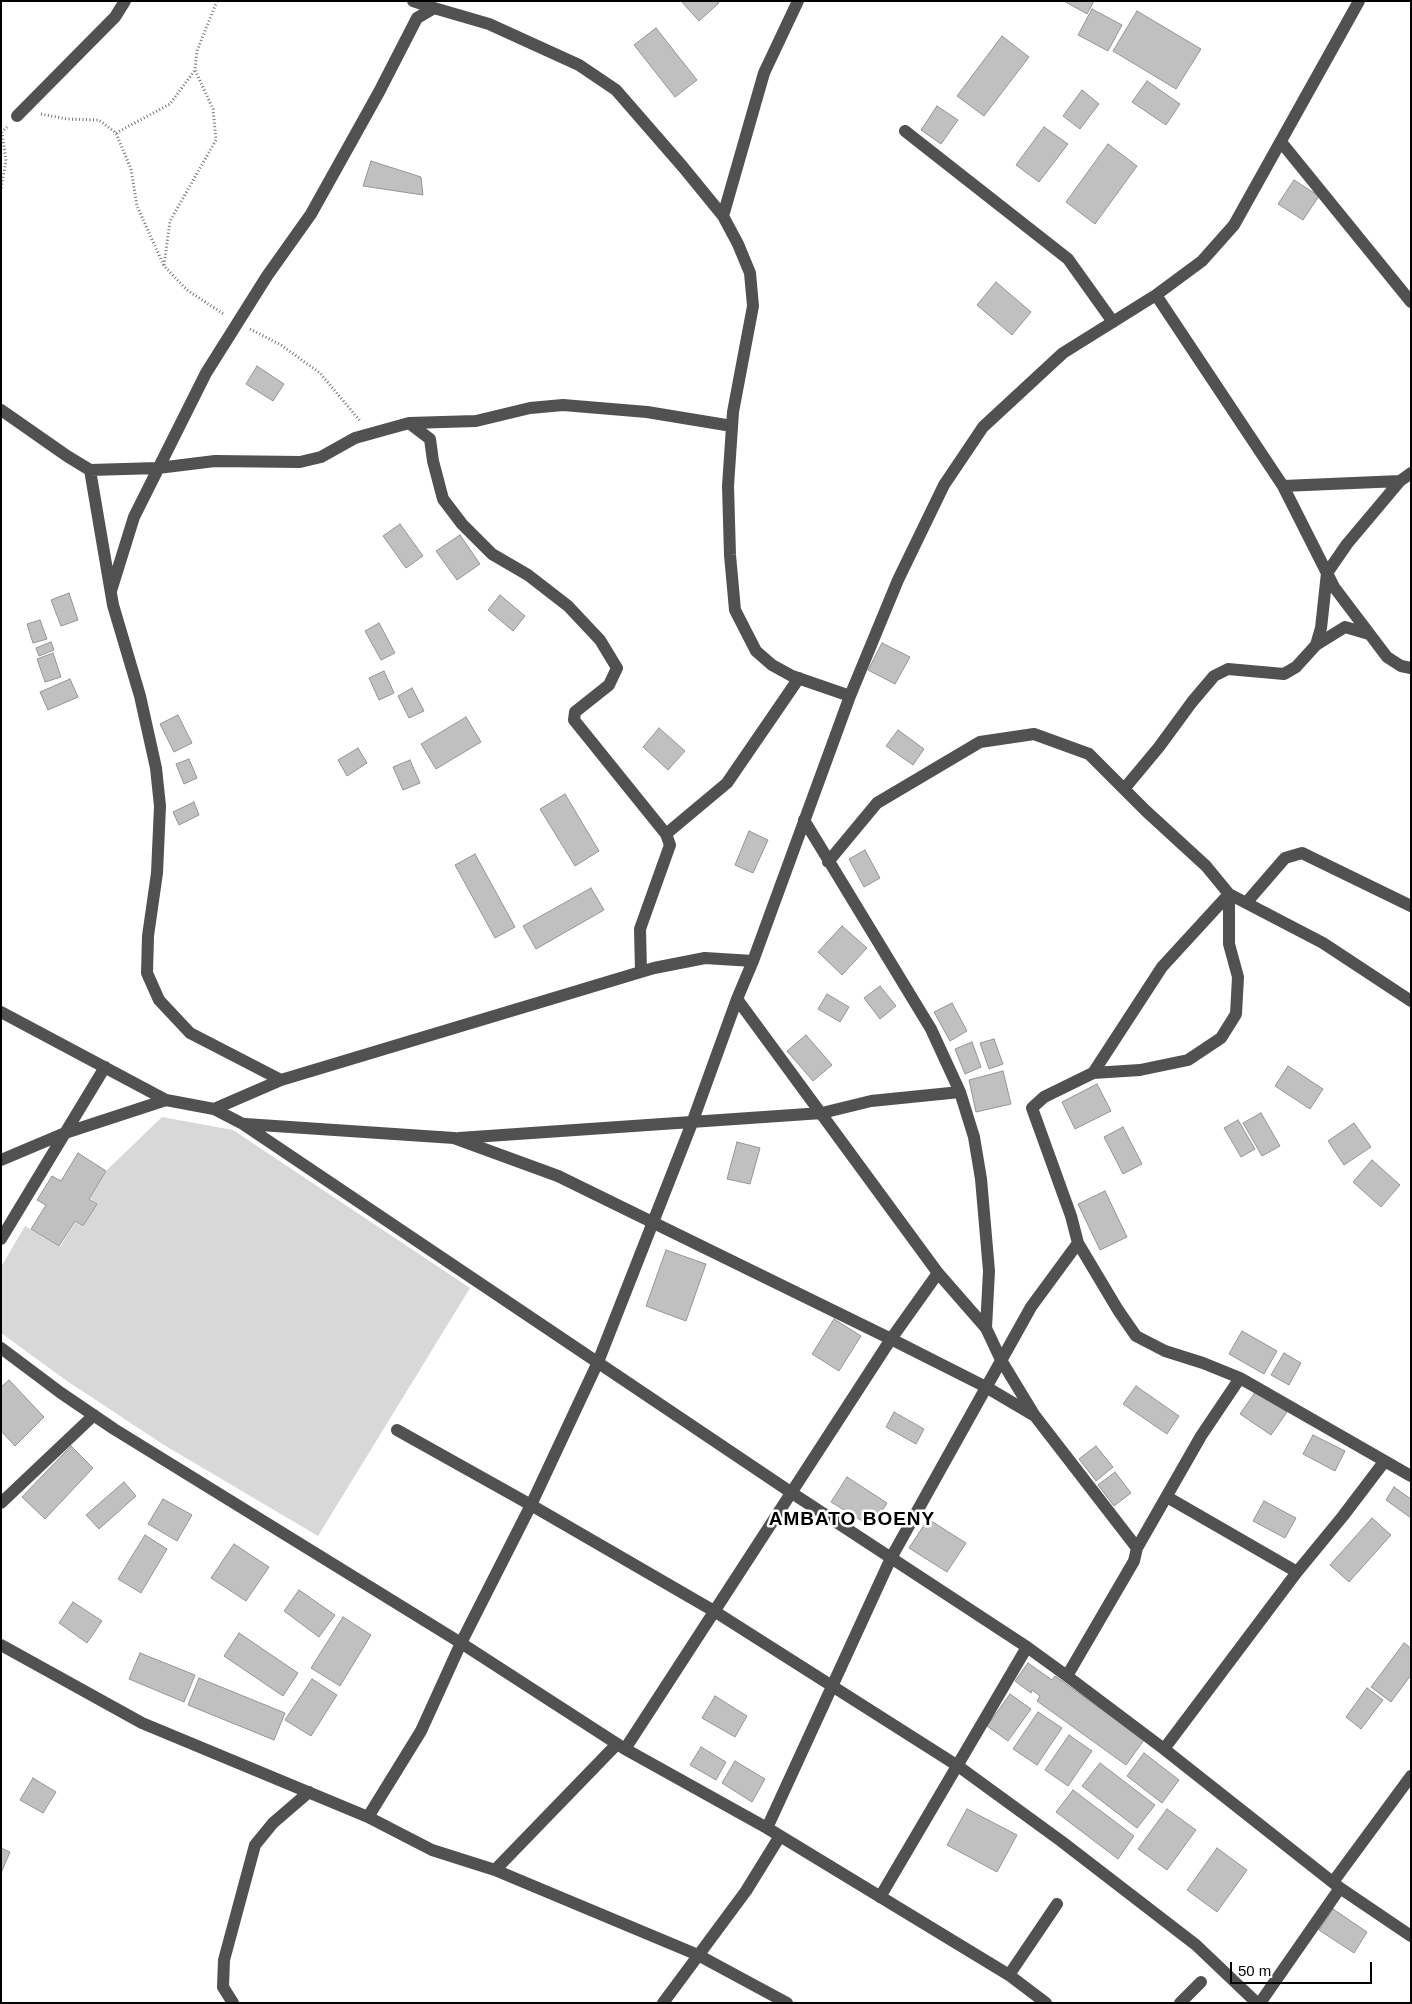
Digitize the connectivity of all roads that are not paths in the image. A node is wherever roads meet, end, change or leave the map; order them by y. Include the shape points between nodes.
1 (125, 1) edge
2 (413, 1) edge
3 (798, 1) edge
4 (1359, 1) edge
5 (434, 8) junction
6 (17, 116) road end
7 (904, 131) dead end
8 (1281, 142) junction
9 (723, 216) junction
10 (1156, 295) junction
11 (1411, 302) edge
12 (1113, 322) junction
13 (1, 410) edge
14 (409, 423) junction
15 (732, 426) junction
16 (158, 468) junction
17 (90, 470) junction
18 (1411, 473) edge
19 (1400, 481) junction
20 (1283, 486) junction
21 (1327, 573) junction
22 (112, 591) junction
23 (1370, 634) junction
24 (1316, 645) junction
25 (1411, 668) edge
26 (799, 678) junction
27 (850, 696) junction
28 (1124, 789) junction
29 (804, 820) junction
30 (666, 834) junction
31 (828, 862) junction
32 (1229, 894) junction
33 (1246, 903) junction
34 (1411, 906) edge
35 (753, 961) junction
36 (641, 971) junction
37 (736, 999) junction
38 (1411, 1001) edge
39 (1, 1012) edge
40 (106, 1067) junction
41 (1094, 1073) junction
42 (281, 1080) junction
43 (960, 1092) junction
44 (166, 1100) junction
45 (214, 1109) junction
46 (822, 1113) junction
47 (692, 1123) junction
48 (243, 1124) junction
49 (65, 1133) junction
50 (454, 1138) junction
51 (1, 1160) edge
52 (653, 1223) junction
53 (1, 1239) edge
54 (1078, 1243) junction
55 (938, 1273) junction
56 (986, 1328) junction
57 (891, 1339) junction
58 (1, 1348) edge
59 (1001, 1360) junction
60 (598, 1362) junction
61 (1240, 1378) junction
62 (986, 1387) junction
63 (94, 1415) junction
64 (1036, 1416) junction
65 (397, 1430) dead end
66 (1384, 1462) junction
67 (1411, 1476) edge
68 (792, 1493) junction
69 (1167, 1497) junction
70 (1, 1503) edge
71 (531, 1505) junction
72 (1137, 1548) junction
73 (890, 1558) junction
74 (1297, 1572) junction
75 (714, 1611) junction
76 (461, 1643) junction
77 (1, 1645) edge
78 (1026, 1647) junction
79 (1067, 1676) junction
80 (832, 1685) junction
81 (621, 1746) junction
82 (1164, 1749) junction
83 (958, 1766) junction
84 (1411, 1776) edge
85 (309, 1792) junction
86 (368, 1816) junction
87 (767, 1828) junction
88 (780, 1836) junction
89 (495, 1870) junction
90 (1336, 1885) junction
91 (880, 1897) junction
92 (1057, 1904) dead end
93 (1409, 1931) edge
94 (698, 1955) junction
95 (1008, 1975) junction
96 (1201, 1982) dead end
97 (233, 2003) edge
98 (663, 2003) edge
99 (786, 2003) edge
100 (1046, 2003) edge
101 (1180, 2003) edge
102 (1258, 2003) edge

1 - 6 street via 116,17
2 - 5 street
3 - 9 street via 764,73
4 - 8 street
5 - 9 street via 489,24 579,65 616,90
5 - 16 street via 417,18 311,214 267,276 206,373
7 - 12 street via 1068,259
8 - 10 street via 1234,224 1202,261
8 - 11 street
9 - 15 street via 750,273 753,306
10 - 12 street
10 - 20 street
12 - 27 street via 1063,353 983,427 944,484 898,580
13 - 17 street
14 - 15 street via 476,421 530,408 563,405 647,412
14 - 16 street via 355,438 321,456 300,462 215,461
14 - 30 street via 430,439 443,499 462,524 492,554 528,575 568,606 600,640 617,668 609,685 575,712 574,720
15 - 26 street via 728,486 736,610 756,651 772,665
16 - 17 street
16 - 22 street via 134,517
17 - 22 street
18 - 19 street
19 - 20 street
19 - 21 street
20 - 21 street
21 - 23 street
21 - 24 street
22 - 42 street via 113,605 140,696 156,768 160,806 147,974 159,1000 190,1033
23 - 24 street via 1345,627
23 - 25 street via 1387,657
24 - 28 street via 1296,667 1284,674 1228,669 1214,676
26 - 27 street
26 - 30 street via 727,782
27 - 29 street
28 - 31 street via 1089,754 1034,734 980,742 877,803
28 - 32 street via 1206,866
29 - 31 street
29 - 35 street
30 - 36 street via 670,845 640,929
31 - 43 street via 931,1029
32 - 33 street
32 - 41 street via 1162,967
32 - 41 street via 1229,944 1238,977 1236,1014 1221,1038 1188,1060 1140,1070
33 - 34 street via 1285,858 1302,853
33 - 38 street via 1323,943
35 - 36 street via 705,958
35 - 37 street
36 - 42 street
37 - 46 street
37 - 47 street
39 - 40 street
40 - 44 street
40 - 49 street
41 - 54 street via 1044,1097 1032,1108
42 - 45 street
43 - 46 street via 871,1101
43 - 56 street via 974,1137 981,1179 989,1271
44 - 45 street
44 - 49 street
45 - 48 street
46 - 47 street
46 - 55 street
47 - 50 street
47 - 52 street
48 - 50 street
48 - 60 street
49 - 51 street
49 - 53 street
50 - 52 street via 558,1176
52 - 57 street
52 - 60 street
54 - 59 street via 1030,1308
54 - 61 street via 1136,1336 1165,1351
55 - 56 street
55 - 57 street
56 - 59 street
57 - 62 street
57 - 68 street
58 - 63 street
59 - 62 street
59 - 64 street
60 - 68 street
60 - 71 street
61 - 66 street
61 - 69 street via 1201,1436
62 - 64 street
62 - 73 street
63 - 70 street
63 - 76 street
64 - 72 street
65 - 71 street
66 - 67 street
66 - 74 street
68 - 73 street
68 - 75 street
69 - 72 street
69 - 74 street
71 - 75 street
71 - 76 street
72 - 79 street via 1134,1561
73 - 78 street
73 - 80 street
74 - 82 street
75 - 80 street
75 - 81 street
76 - 81 street
76 - 86 street via 422,1731
77 - 85 street via 142,1723
78 - 79 street
78 - 83 street
79 - 82 street
80 - 83 street
80 - 87 street
81 - 87 street
81 - 89 street
82 - 90 street
83 - 91 street
83 - 102 street via 1196,1945
84 - 90 street
85 - 86 street
85 - 97 street via 272,1823 255,1845 224,1960 223,1987
86 - 89 street via 432,1850
87 - 88 street
88 - 91 street
88 - 94 street via 746,1890
89 - 94 street
90 - 93 street
90 - 102 street
91 - 95 street
92 - 95 street
94 - 98 street
94 - 99 street
95 - 100 street
96 - 101 street

